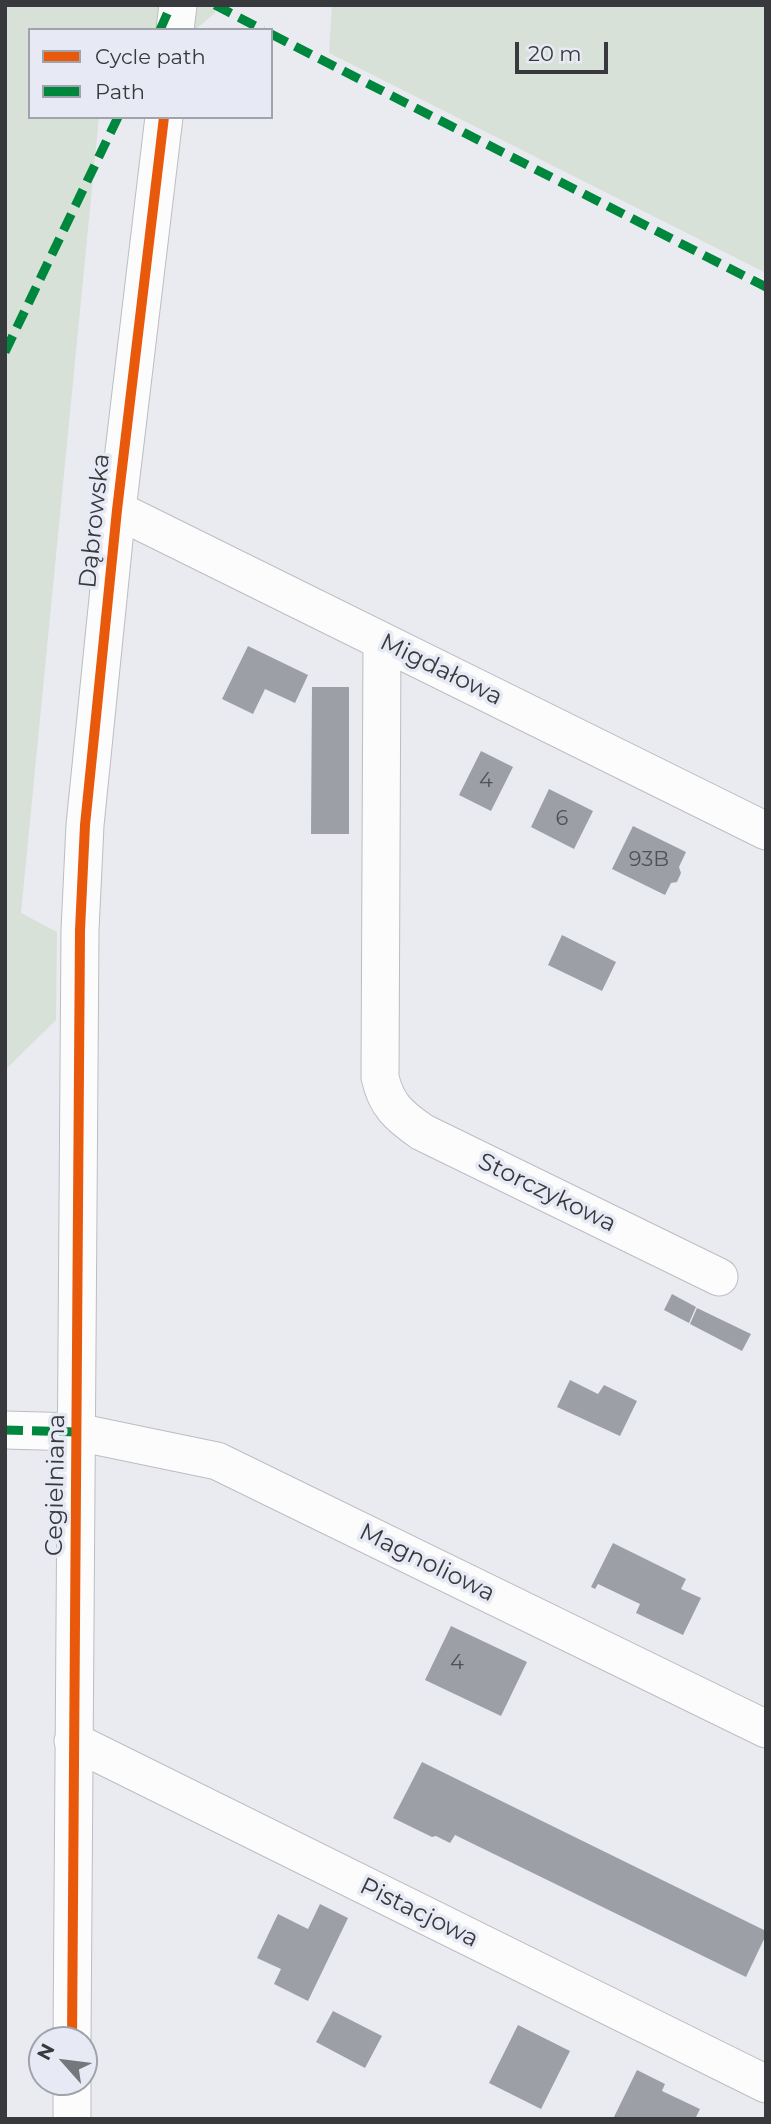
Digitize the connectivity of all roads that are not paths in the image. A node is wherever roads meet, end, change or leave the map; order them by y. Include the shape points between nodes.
1 (178, 5) edge
2 (175, 28) edge
3 (164, 119) edge
4 (117, 510) junction
5 (382, 641) junction
6 (766, 831) edge
7 (80, 930) joint
8 (719, 1277) dead end
9 (5, 1430) edge
10 (78, 1432) junction
11 (766, 1729) edge
12 (73, 1741) junction
13 (72, 2026) edge
14 (766, 2084) edge
15 (72, 2096) edge
16 (72, 2119) edge

1 - 2 street
3 - 4 street, Dąbrowska
4 - 5 street, Migdałowa
4 - 7 street, Dąbrowska via 85,825
5 - 6 street, Migdałowa
5 - 8 street, Storczykowa via 380,1077 384,1097 422,1132
7 - 10 street, Cegielniana
9 - 10 street, Magnoliowa
10 - 11 street, Magnoliowa via 217,1461
10 - 12 street, Cegielniana
12 - 13 street, Cegielniana
12 - 14 street, Pistacjowa
15 - 16 street

